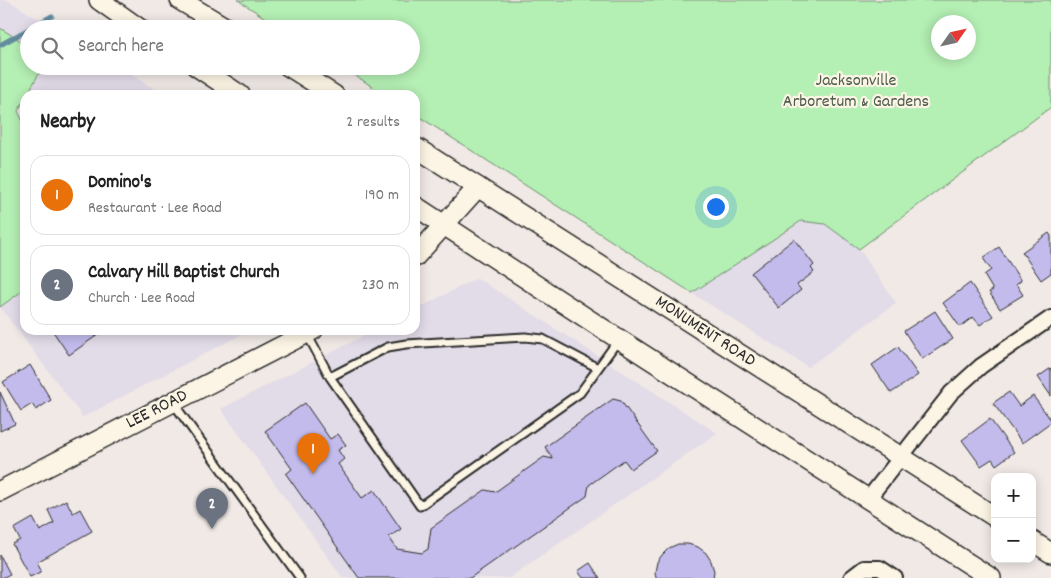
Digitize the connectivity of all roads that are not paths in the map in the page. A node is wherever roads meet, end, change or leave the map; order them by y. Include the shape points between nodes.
1 (98, 0) edge
2 (180, 0) edge
3 (127, 20) edge
4 (213, 20) edge
5 (210, 75) edge
6 (302, 75) edge
7 (232, 90) edge
8 (326, 90) edge
9 (420, 150) edge
10 (478, 187) junction
11 (420, 209) edge
12 (445, 225) junction
13 (420, 252) edge
14 (1051, 318) edge
15 (304, 335) edge
16 (311, 335) edge
17 (619, 339) junction
18 (598, 368) junction
19 (330, 377) junction
20 (173, 402) junction
21 (901, 456) junction
22 (0, 491) edge
23 (868, 499) junction
24 (991, 514) edge
25 (1036, 544) edge
26 (1051, 553) edge
27 (300, 578) edge
28 (851, 578) edge
29 (895, 578) edge
30 (992, 578) edge

1 - 3 main road
2 - 4 main road
5 - 7 main road
6 - 8 main road
9 - 10 main road, MONUMENT ROAD
10 - 12 main road
10 - 21 main road, MONUMENT ROAD
11 - 12 main road
12 - 13 main road
12 - 17 main road
14 - 21 street via 981,366 951,393
15 - 20 main road, LEE ROAD
16 - 19 lane
17 - 18 lane
17 - 23 main road
18 - 19 lane via 543,338 525,337 388,347
18 - 19 lane via 580,393 420,506
20 - 22 main road, LEE ROAD
20 - 27 lane
21 - 23 street
21 - 24 main road, MONUMENT ROAD
23 - 30 main road
25 - 26 main road
28 - 29 street via 864,568 880,568

